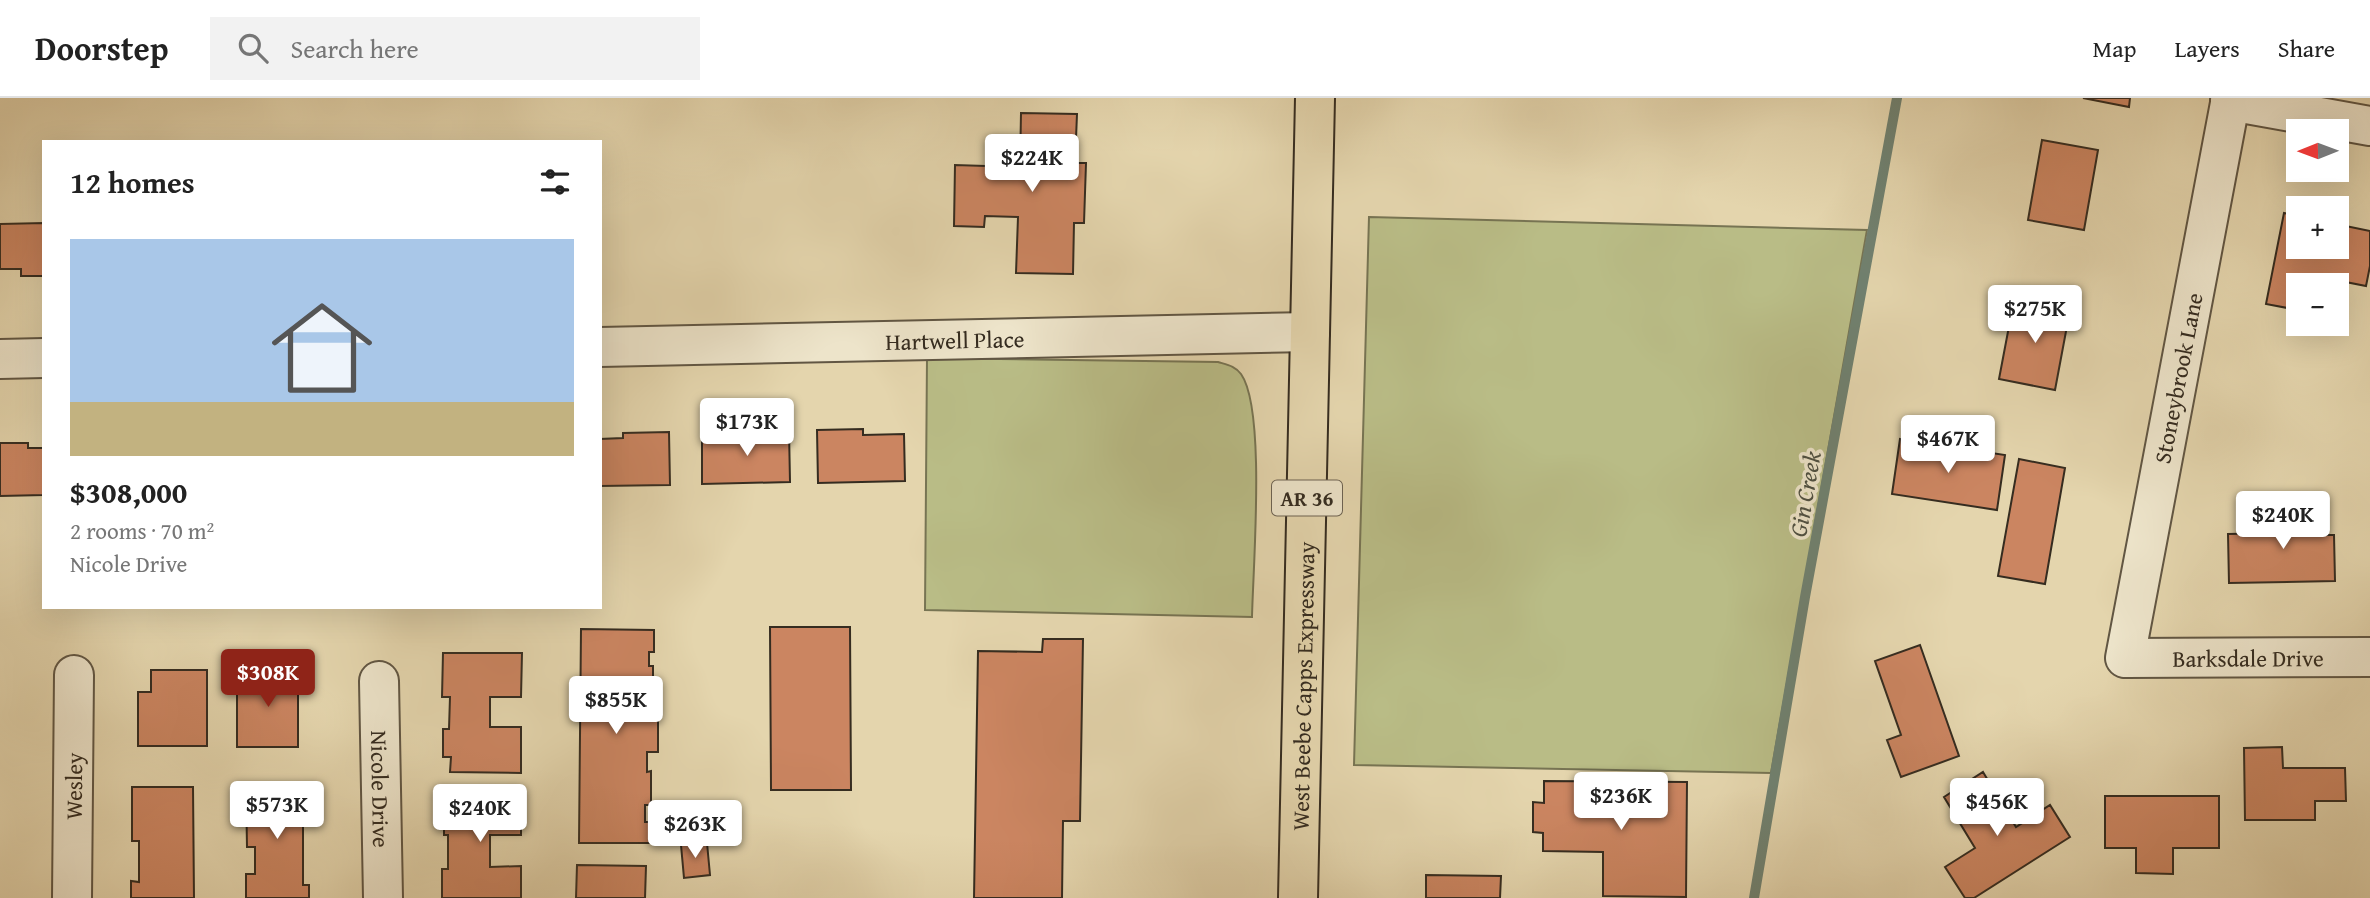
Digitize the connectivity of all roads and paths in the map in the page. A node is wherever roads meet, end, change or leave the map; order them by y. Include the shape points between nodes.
1 (1315, 98) edge
2 (2231, 99) edge
3 (2370, 126) edge
4 (1311, 332) junction
5 (602, 347) edge
6 (42, 358) edge
7 (0, 359) edge
8 (2370, 657) edge
9 (2125, 658) joint
10 (74, 675) dead end
11 (379, 681) dead end
12 (72, 898) edge
13 (383, 898) edge
14 (1298, 898) edge

1 - 4 main road, West Beebe Capps Expressway / AR 36
2 - 3 street
2 - 9 street, Stoneybrook Lane
4 - 5 street, Hartwell Place
4 - 14 main road, West Beebe Capps Expressway / AR 36
6 - 7 street
8 - 9 street, Barksdale Drive
10 - 12 street, Wesley
11 - 13 street, Nicole Drive

